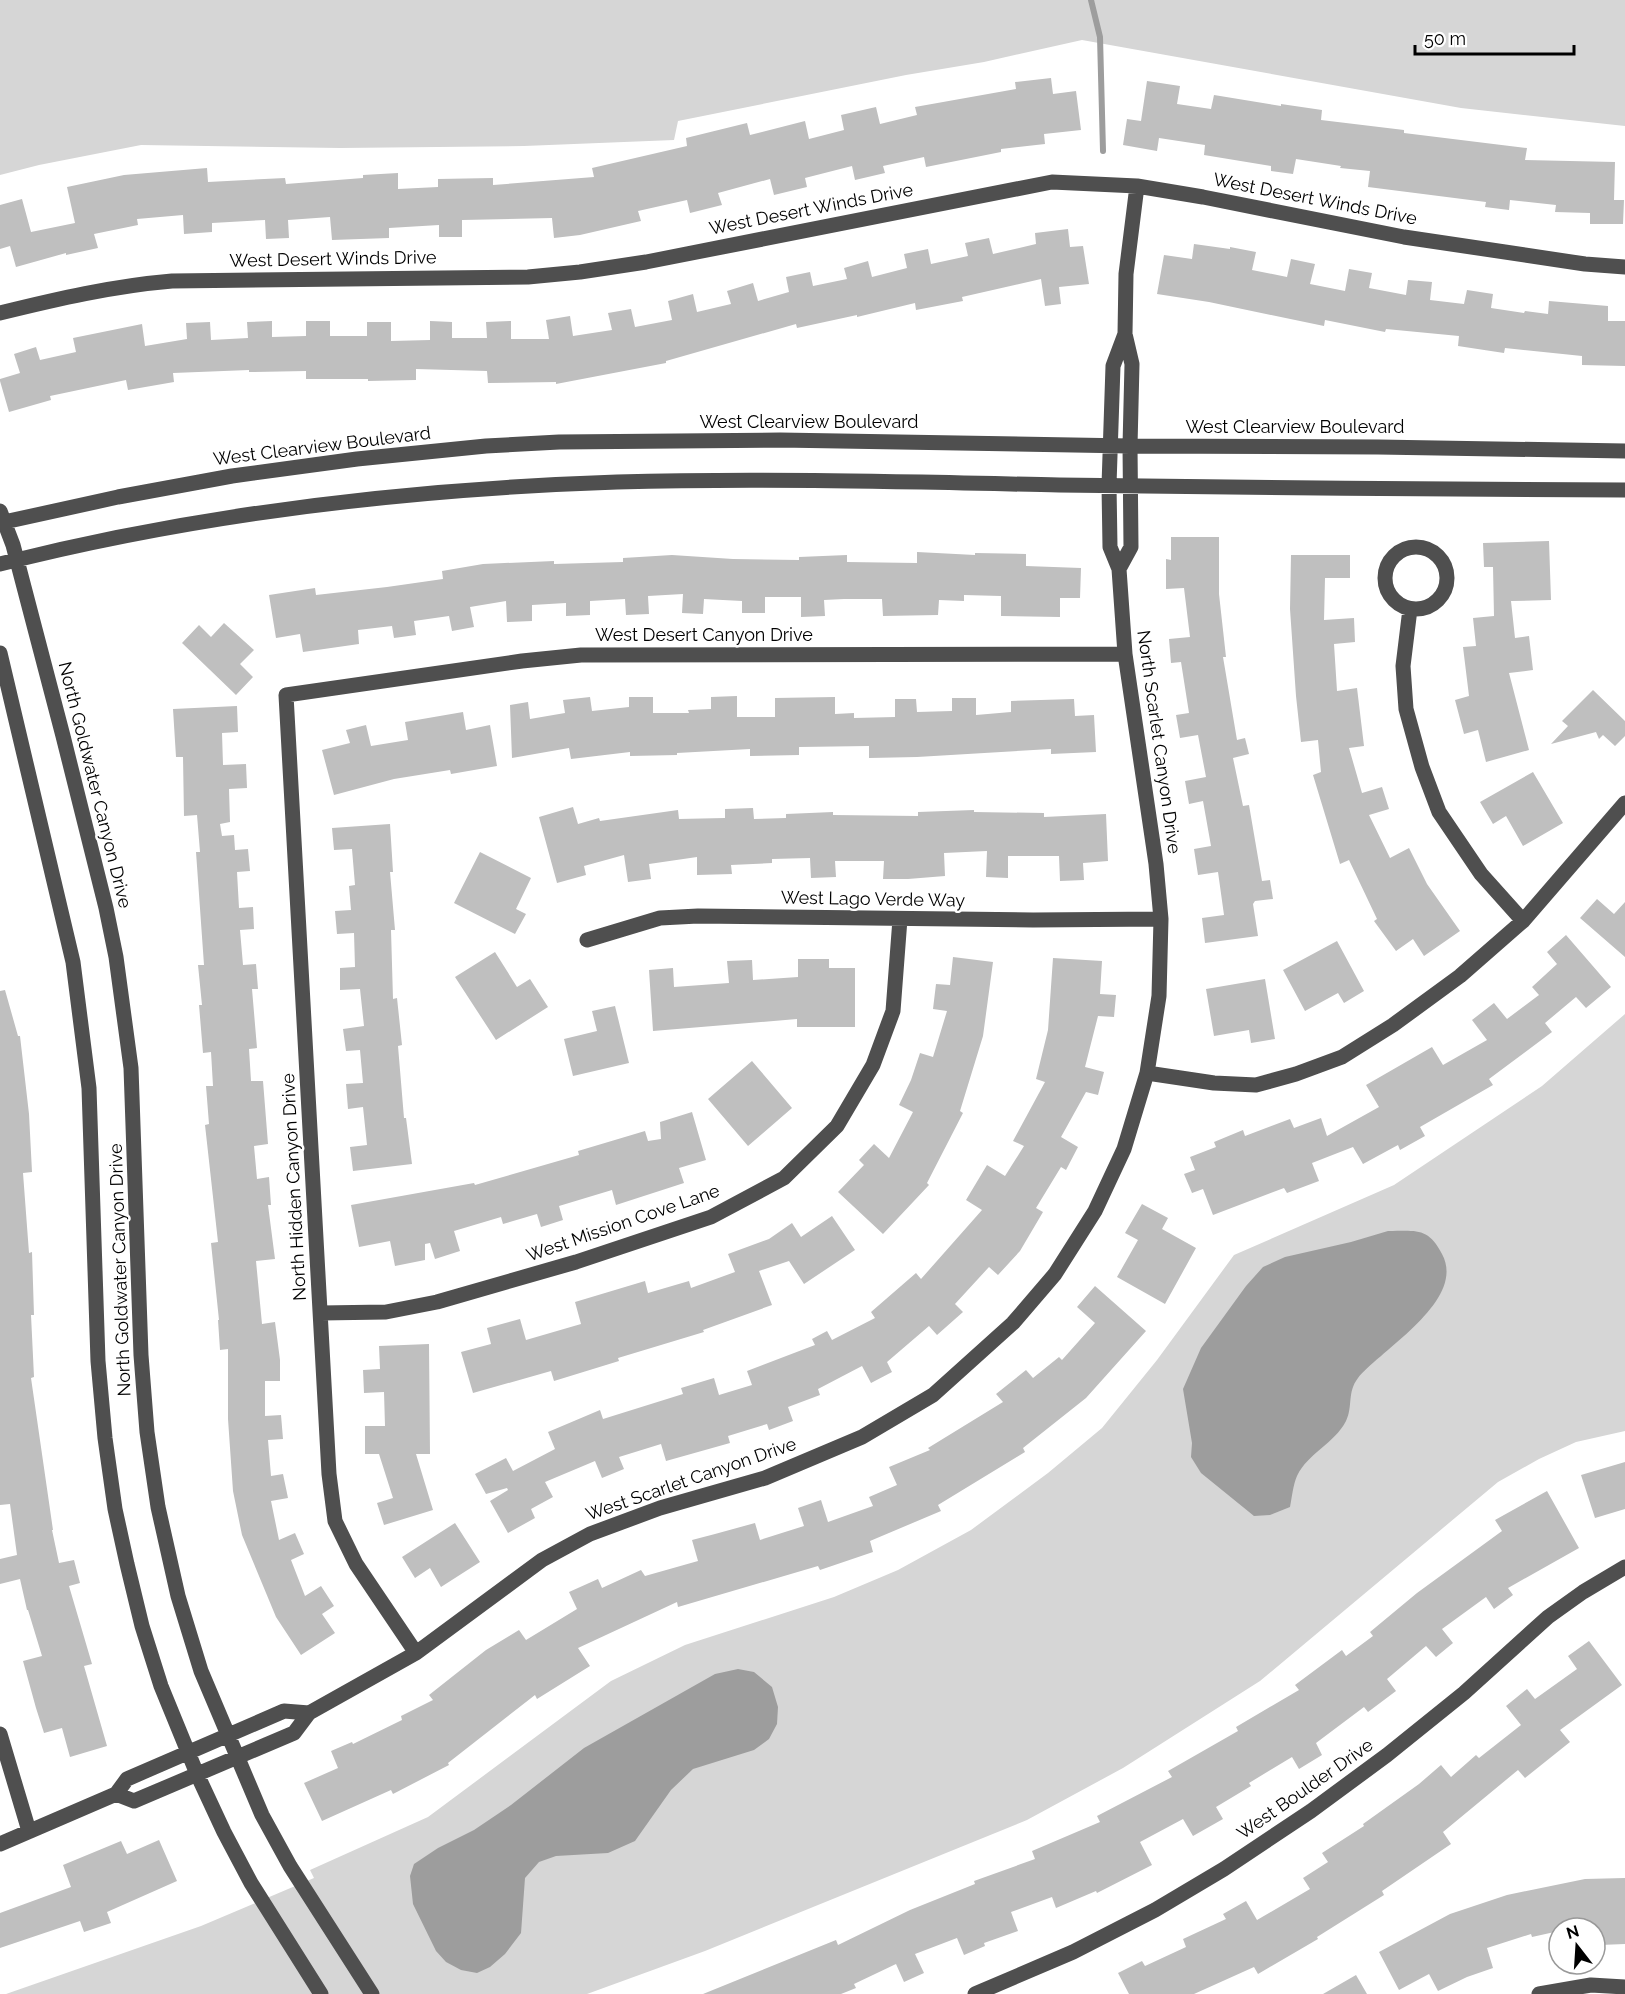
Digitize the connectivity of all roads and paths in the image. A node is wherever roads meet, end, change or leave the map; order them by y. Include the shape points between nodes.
1 (1137, 186) junction
2 (1625, 267) edge
3 (0, 313) edge
4 (1125, 334) junction
5 (1111, 445) junction
6 (1130, 446) junction
7 (1625, 451) edge
8 (1109, 485) junction
9 (1130, 486) junction
10 (1625, 490) edge
11 (1, 519) edge
12 (16, 560) junction
13 (0, 564) edge
14 (1119, 569) junction
15 (1410, 609) junction
16 (0, 652) edge
17 (1125, 654) junction
18 (286, 695) joint
19 (1625, 803) edge
20 (900, 919) junction
21 (1161, 919) junction
22 (1523, 921) junction
23 (587, 940) dead end
24 (1148, 1073) junction
25 (321, 1313) junction
26 (1625, 1567) edge
27 (416, 1653) junction
28 (309, 1713) junction
29 (0, 1734) edge
30 (228, 1736) junction
31 (188, 1753) junction
32 (237, 1758) junction
33 (197, 1774) junction
34 (116, 1794) junction
35 (29, 1831) junction
36 (0, 1845) edge
37 (1625, 1987) edge
38 (321, 1994) edge
39 (372, 1994) edge
40 (975, 1994) edge
41 (1539, 1994) edge

1 - 2 street, West Desert Winds Drive via 1404,237
1 - 3 street, West Desert Winds Drive via 1052,182 580,272 528,277 172,281 131,284
1 - 4 street, North Scarlet Canyon Drive via 1126,274
4 - 5 street, North Scarlet Canyon Drive via 1113,366
4 - 6 street, North Scarlet Canyon Drive via 1132,364
5 - 6 street, West Clearview Boulevard
5 - 8 street, North Scarlet Canyon Drive
5 - 11 street, West Clearview Boulevard via 780,440 486,446 232,476
6 - 7 street, West Clearview Boulevard
6 - 9 street, North Scarlet Canyon Drive
8 - 9 street
8 - 12 street via 774,480 495,488 266,511
8 - 14 street, North Scarlet Canyon Drive via 1110,547
9 - 10 street
9 - 14 street, North Scarlet Canyon Drive via 1131,547
11 - 12 street, North Goldwater Canyon Drive
12 - 13 street
12 - 30 street, North Goldwater Canyon Drive via 116,957 131,1068 141,1355 152,1466 178,1596 201,1671
14 - 17 street, North Scarlet Canyon Drive
15 - 15 street via 1430,606 1445,592 1447,572 1437,555 1428,549 1418,547 1398,553 1386,570 1387,590 1401,606
15 - 22 street via 1403,666 1406,710 1422,767 1439,812 1481,874
16 - 31 street, North Goldwater Canyon Drive via 73,962 89,1088 98,1361 115,1509 142,1626
17 - 18 street, West Desert Canyon Drive via 581,655
17 - 21 street, North Scarlet Canyon Drive
18 - 25 street, North Hidden Canyon Drive
19 - 22 street
20 - 21 street, West Lago Verde Way
20 - 23 street, West Lago Verde Way via 660,918
20 - 25 street, West Mission Cove Lane via 893,1011 873,1065 837,1126 784,1178 711,1217 576,1262 437,1302 386,1312
21 - 24 street, West Scarlet Canyon Drive via 1159,996
22 - 24 street via 1460,976 1342,1057 1256,1084 1214,1083
24 - 27 street, West Scarlet Canyon Drive via 1124,1149 1100,1200 1055,1274 1013,1323 933,1395 862,1437 765,1478 660,1508 590,1534 542,1560
25 - 27 street, North Hidden Canyon Drive via 335,1521 356,1564
26 - 40 street, West Boulder Drive via 1548,1617 1388,1755 1224,1869 1072,1952
27 - 28 street, West Scarlet Canyon Drive
28 - 30 street, West Scarlet Canyon Drive via 284,1711
28 - 32 street, West Scarlet Canyon Drive via 294,1733
29 - 35 street
30 - 31 street, West Scarlet Canyon Drive
30 - 32 street, North Goldwater Canyon Drive
31 - 33 street, North Goldwater Canyon Drive
31 - 34 street, West Scarlet Canyon Drive via 127,1779
32 - 33 street, West Scarlet Canyon Drive
32 - 39 street, North Goldwater Canyon Drive via 290,1866
33 - 34 street, West Scarlet Canyon Drive via 134,1801
33 - 38 street, North Goldwater Canyon Drive via 250,1883
34 - 35 street
35 - 36 street
37 - 41 street via 1591,1985

